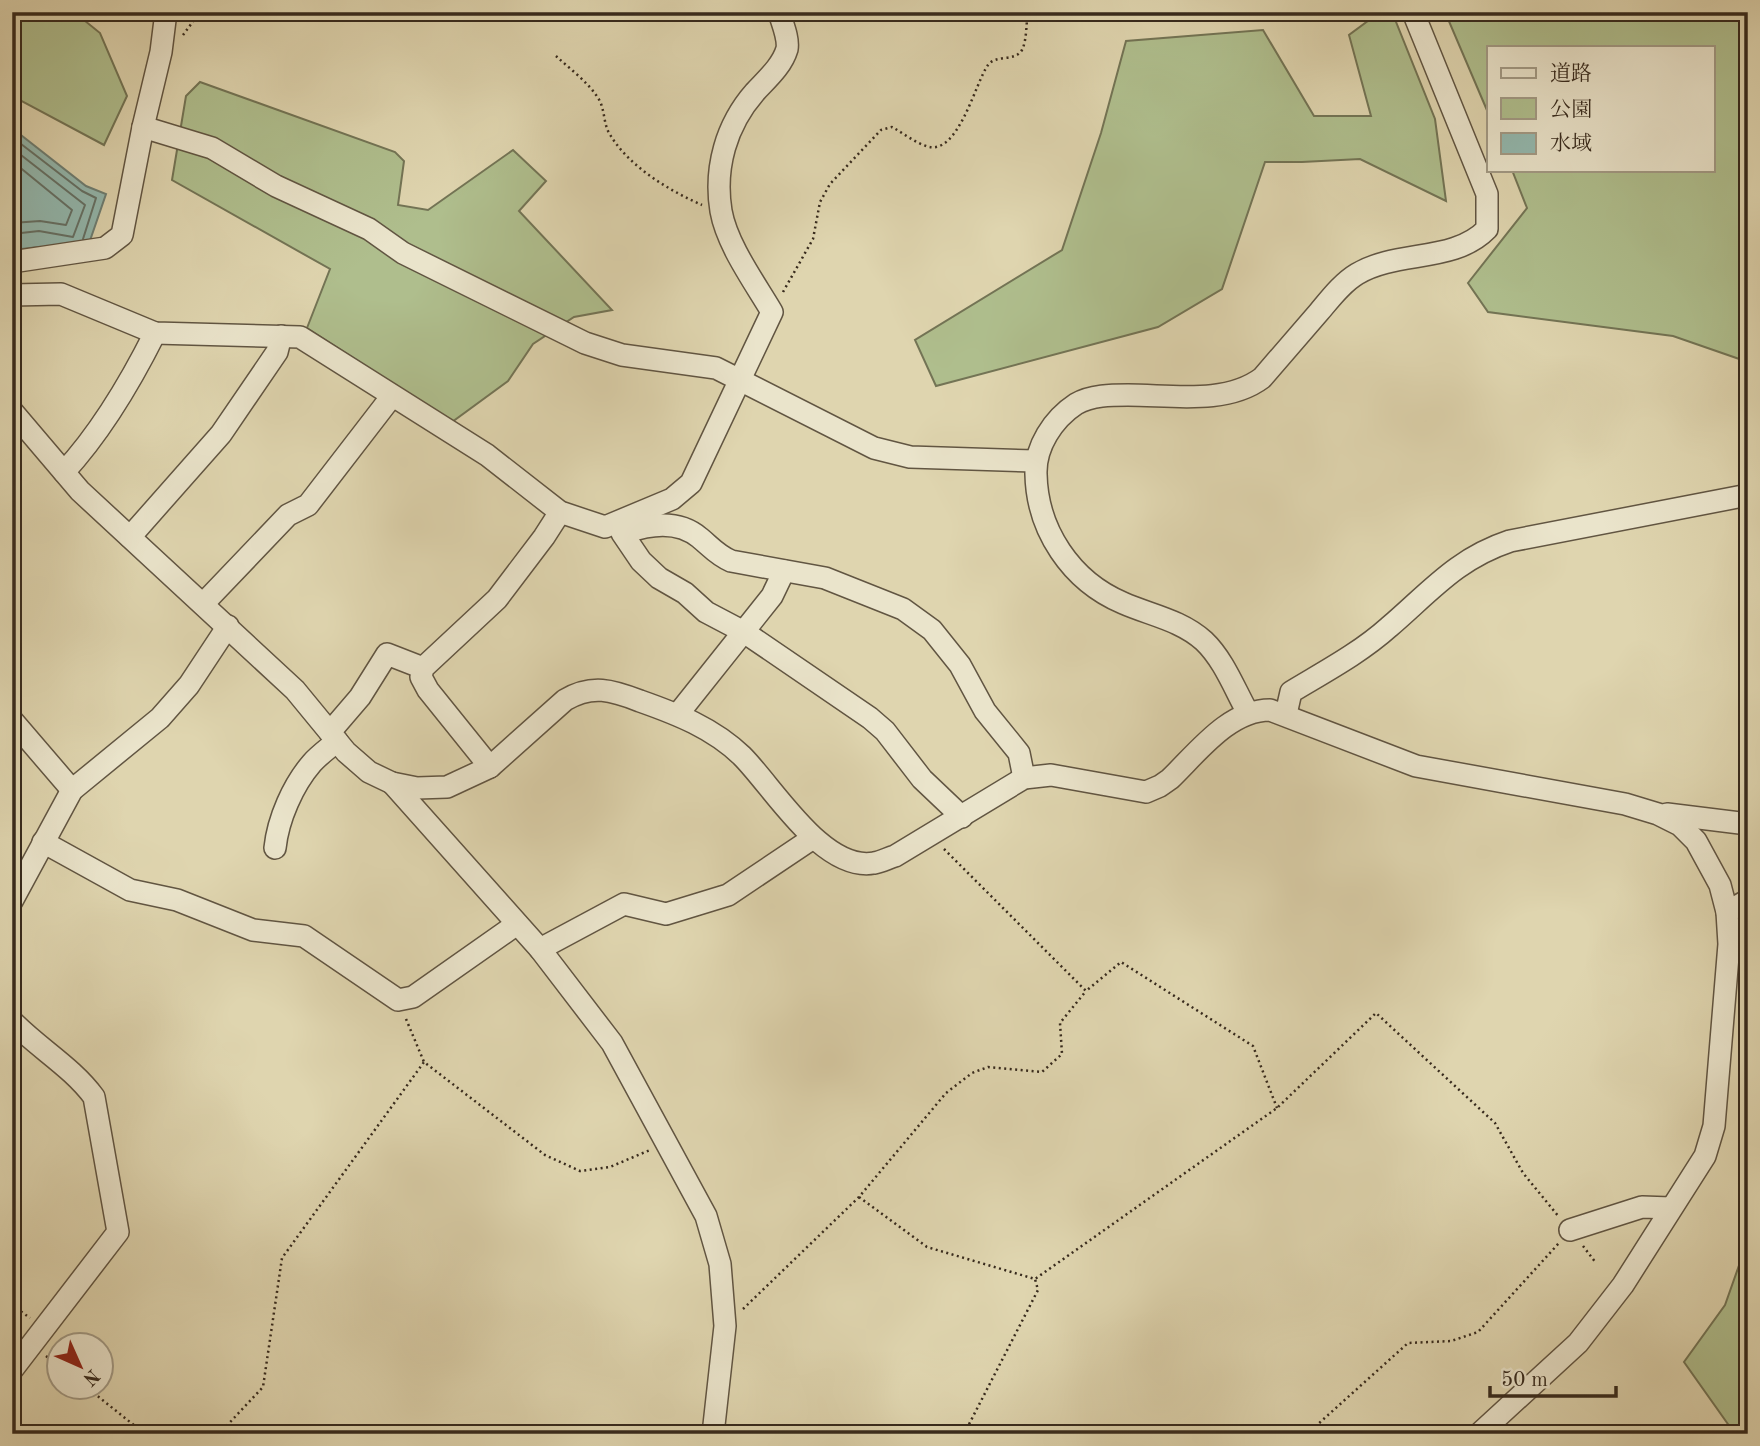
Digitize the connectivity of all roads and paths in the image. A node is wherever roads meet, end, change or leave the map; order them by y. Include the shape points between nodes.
1 (166, 12) edge
2 (779, 12) edge
3 (1028, 12) edge
4 (1413, 12) edge
5 (556, 56) dead end
6 (143, 127) junction
7 (722, 212) junction
8 (12, 262) edge
9 (12, 295) edge
10 (772, 312) junction
11 (155, 333) junction
12 (281, 336) junction
13 (741, 380) junction
14 (392, 396) junction
15 (12, 411) edge
16 (1035, 461) junction
17 (64, 472) junction
18 (1748, 495) edge
19 (559, 512) junction
20 (614, 530) junction
21 (130, 537) junction
22 (784, 571) junction
23 (203, 604) junction
24 (228, 626) junction
25 (744, 632) junction
26 (423, 668) junction
27 (1248, 713) junction
28 (678, 714) junction
29 (1286, 714) junction
30 (12, 720) edge
31 (333, 737) junction
32 (490, 767) junction
33 (1024, 778) junction
34 (392, 783) junction
35 (72, 790) junction
36 (1658, 814) junction
37 (961, 817) junction
38 (1748, 824) edge
39 (931, 836) junction
40 (813, 838) junction
41 (43, 842) junction
42 (275, 848) dead end
43 (1748, 900) edge
44 (12, 901) edge
45 (1727, 912) junction
46 (517, 924) junction
47 (541, 949) junction
48 (1086, 991) junction
49 (398, 1000) junction
50 (12, 1021) edge
51 (424, 1062) junction
52 (1276, 1108) junction
53 (666, 1143) junction
54 (859, 1197) junction
55 (1671, 1208) junction
56 (1570, 1230) junction
57 (1035, 1279) junction
58 (725, 1326) junction
59 (12, 1370) edge
60 (102, 1400) edge
61 (145, 1434) edge
62 (219, 1434) edge
63 (713, 1434) edge
64 (964, 1434) edge
65 (1307, 1434) edge
66 (1479, 1434) edge

1 - 6 street
2 - 7 street via 788,45 782,61 745,103 727,136 719,168
3 - 10 path via 1022,50 988,66 951,138 928,147 892,127 881,130 830,184 820,202 813,239
4 - 16 street via 1487,194 1487,229 1460,247 1387,261 1356,275 1249,387 1233,393 1097,397 1077,403 1045,436
5 - 7 path via 601,101 607,130 619,148 651,177
6 - 8 street via 122,235 105,248
6 - 13 street via 212,148 276,186 369,229 403,253 584,343 622,355 716,368
7 - 10 street via 731,239
9 - 11 street via 61,294
10 - 13 street
11 - 12 street
11 - 17 street via 138,368
12 - 14 street via 300,337
12 - 21 street via 277,352 221,434
13 - 16 street via 874,447 910,457
13 - 20 street via 691,483 672,499
14 - 19 street via 487,454
14 - 23 street via 308,505 288,514
15 - 17 street
16 - 27 street via 1045,526 1071,566 1108,596 1174,621 1205,642
17 - 21 street
18 - 29 street via 1487,548 1441,579 1351,656 1291,692
19 - 20 street
19 - 26 street via 497,599
20 - 22 street via 651,524 678,527 698,535 718,556 730,561
20 - 25 street via 659,578
21 - 23 street
22 - 25 street via 772,596
22 - 33 street via 825,578 903,609 932,630 960,666 985,711 1019,753
23 - 24 street
24 - 31 street via 295,690
24 - 35 street via 189,685 160,718
25 - 28 street
25 - 37 street via 870,718
26 - 31 street via 387,654
26 - 32 street via 421,677 428,690
27 - 29 street via 1270,710
27 - 33 street via 1229,723 1170,779 1146,792 1051,775
28 - 32 street via 617,692 578,692
28 - 40 street via 743,757
29 - 36 street via 1416,766
30 - 35 street
31 - 34 street via 369,772
31 - 42 street via 303,774 276,835
32 - 34 street via 447,787
33 - 37 street
34 - 46 street
35 - 41 street
36 - 38 street
36 - 45 street via 1680,825 1696,841 1720,886
37 - 39 street
39 - 40 street via 873,863 831,852
39 - 48 path
40 - 47 street via 728,895 666,914 624,904
41 - 44 street
41 - 49 street via 130,890 177,900 253,930 304,936
43 - 45 street
45 - 55 street via 1729,944 1714,1126 1705,1156
46 - 47 street
46 - 49 street via 439,980
47 - 53 street via 612,1043
48 - 52 path via 1121,962 1253,1046
48 - 54 path via 1060,1023 1062,1054 1042,1072 988,1067 972,1073 946,1093
49 - 51 path
50 - 59 street via 82,1081 94,1097 118,1232
51 - 53 path via 545,1155 580,1171 610,1167
51 - 62 path via 282,1258 262,1387
52 - 56 path via 1376,1013 1495,1123 1523,1173
52 - 57 path
53 - 58 street via 706,1216 720,1264
54 - 57 path via 927,1247
54 - 58 path
55 - 56 street via 1642,1207
55 - 66 street via 1623,1285 1578,1343
56 - 65 path via 1478,1332 1451,1341 1408,1343
57 - 64 path via 1038,1290
58 - 63 street
60 - 61 path

